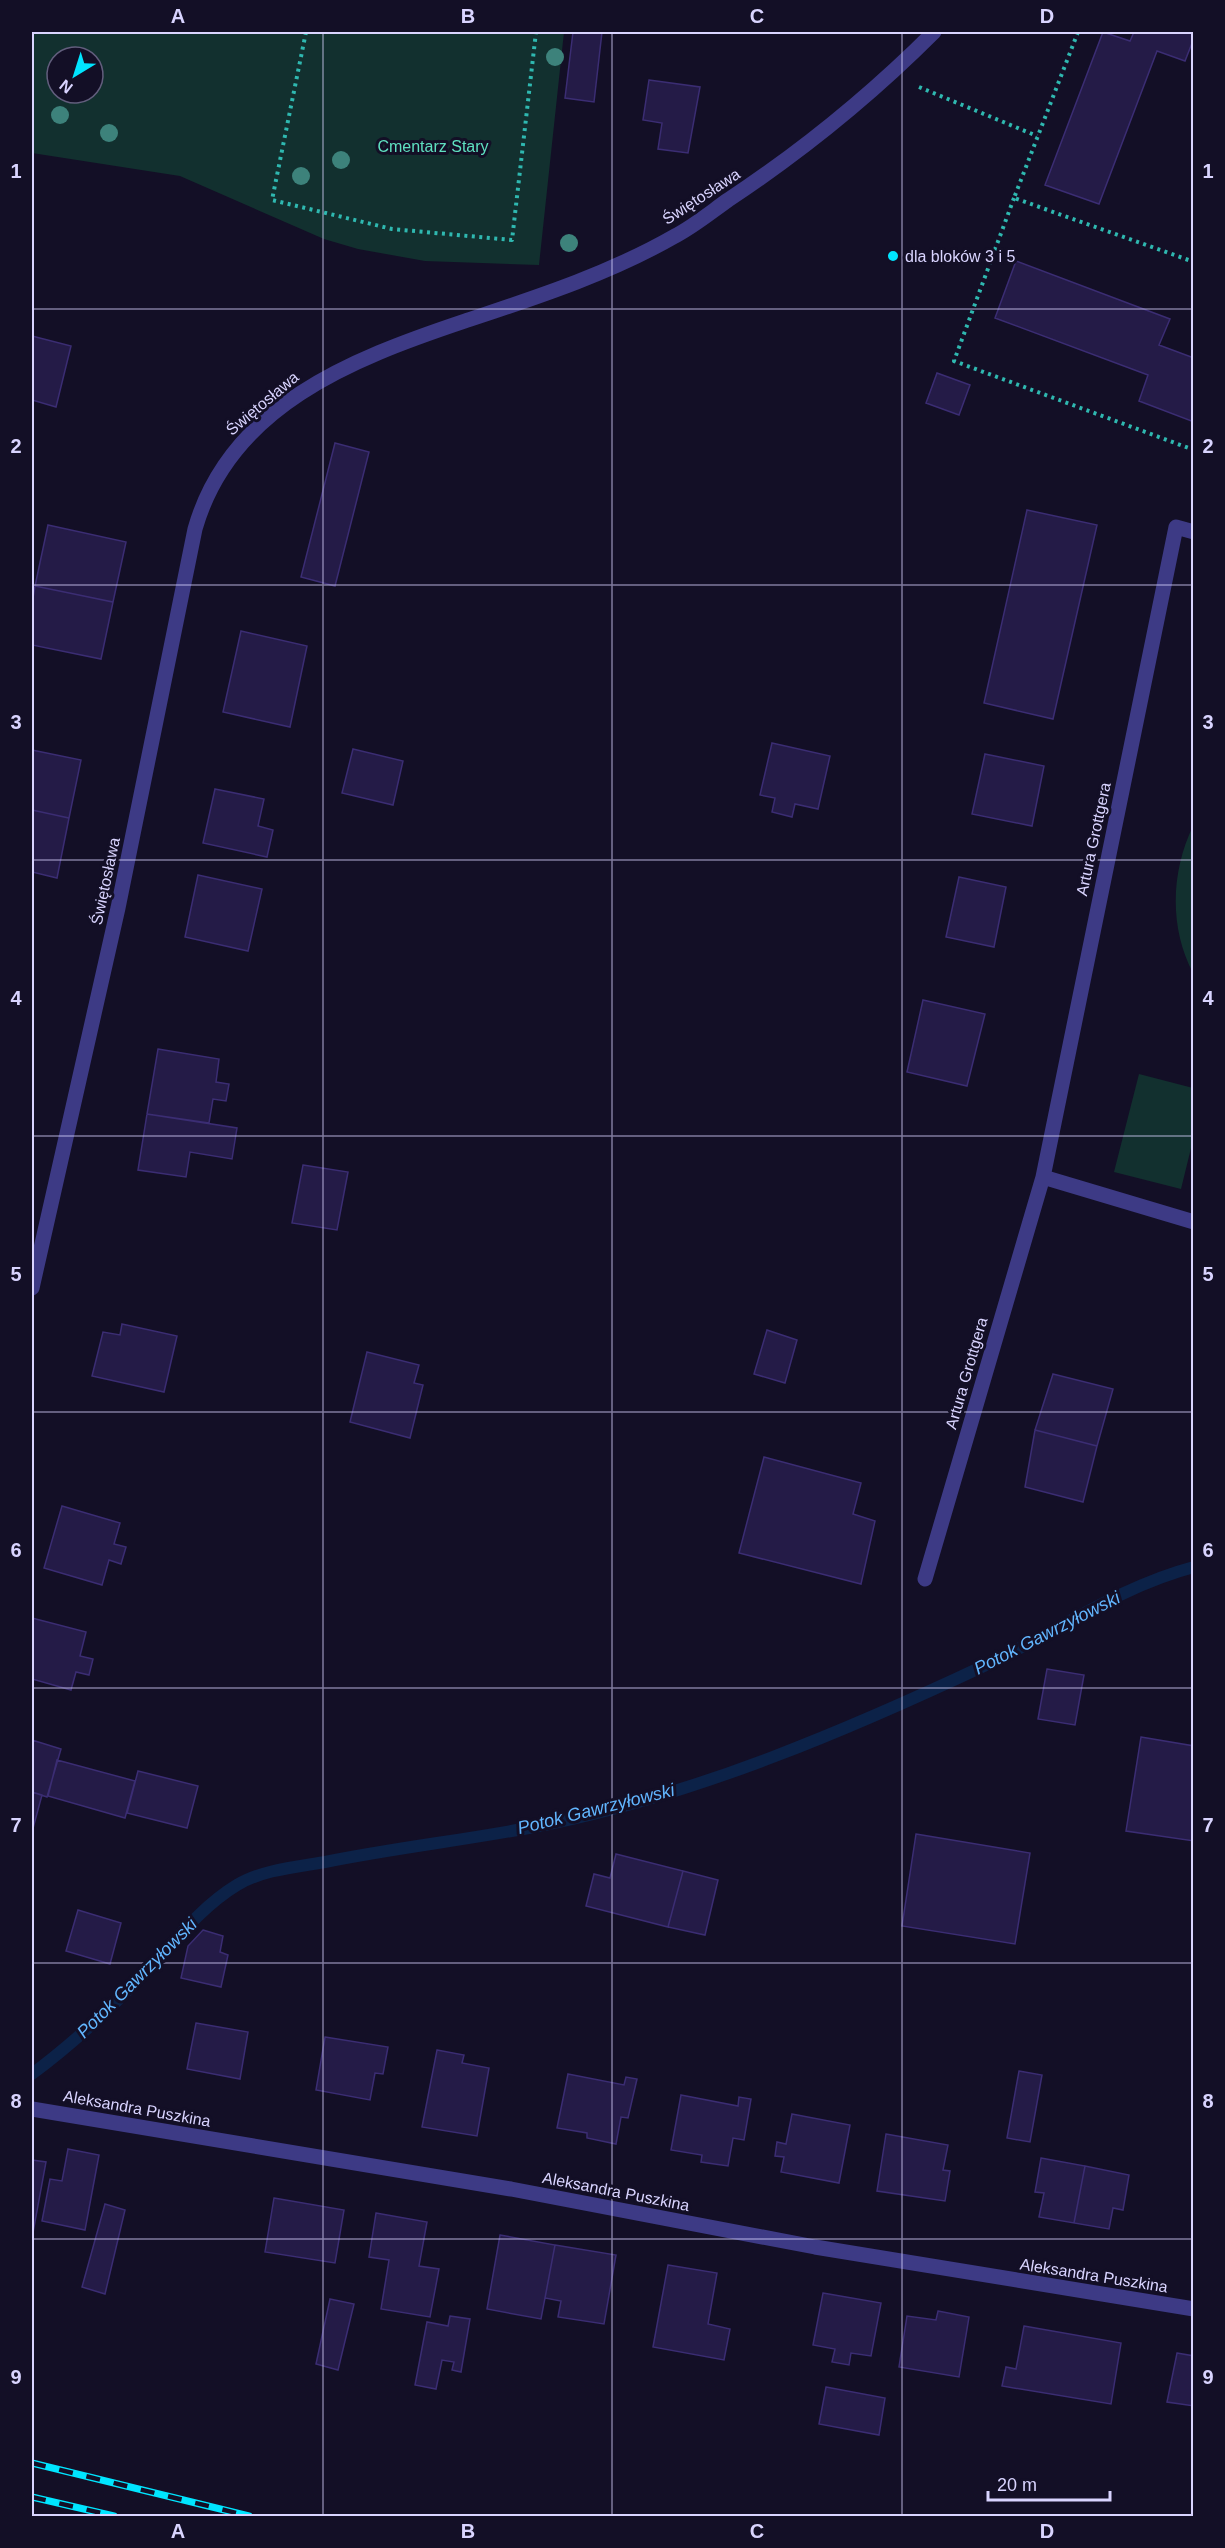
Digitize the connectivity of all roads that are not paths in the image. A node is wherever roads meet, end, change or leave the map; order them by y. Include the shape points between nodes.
1 (934, 32) edge
2 (1194, 532) edge
3 (1043, 1176) junction
4 (1194, 1222) edge
5 (32, 1288) edge
6 (925, 1579) dead end
7 (32, 2109) edge
8 (1194, 2309) edge

1 - 5 street, Świętosława via 807,146 675,236 586,278 389,346 325,376 284,405 234,450 203,501 195,529 118,908
2 - 3 street, Artura Grottgera via 1176,527
3 - 4 street
3 - 6 street, Artura Grottgera
7 - 8 street, Aleksandra Puszkina via 499,2187 815,2247

